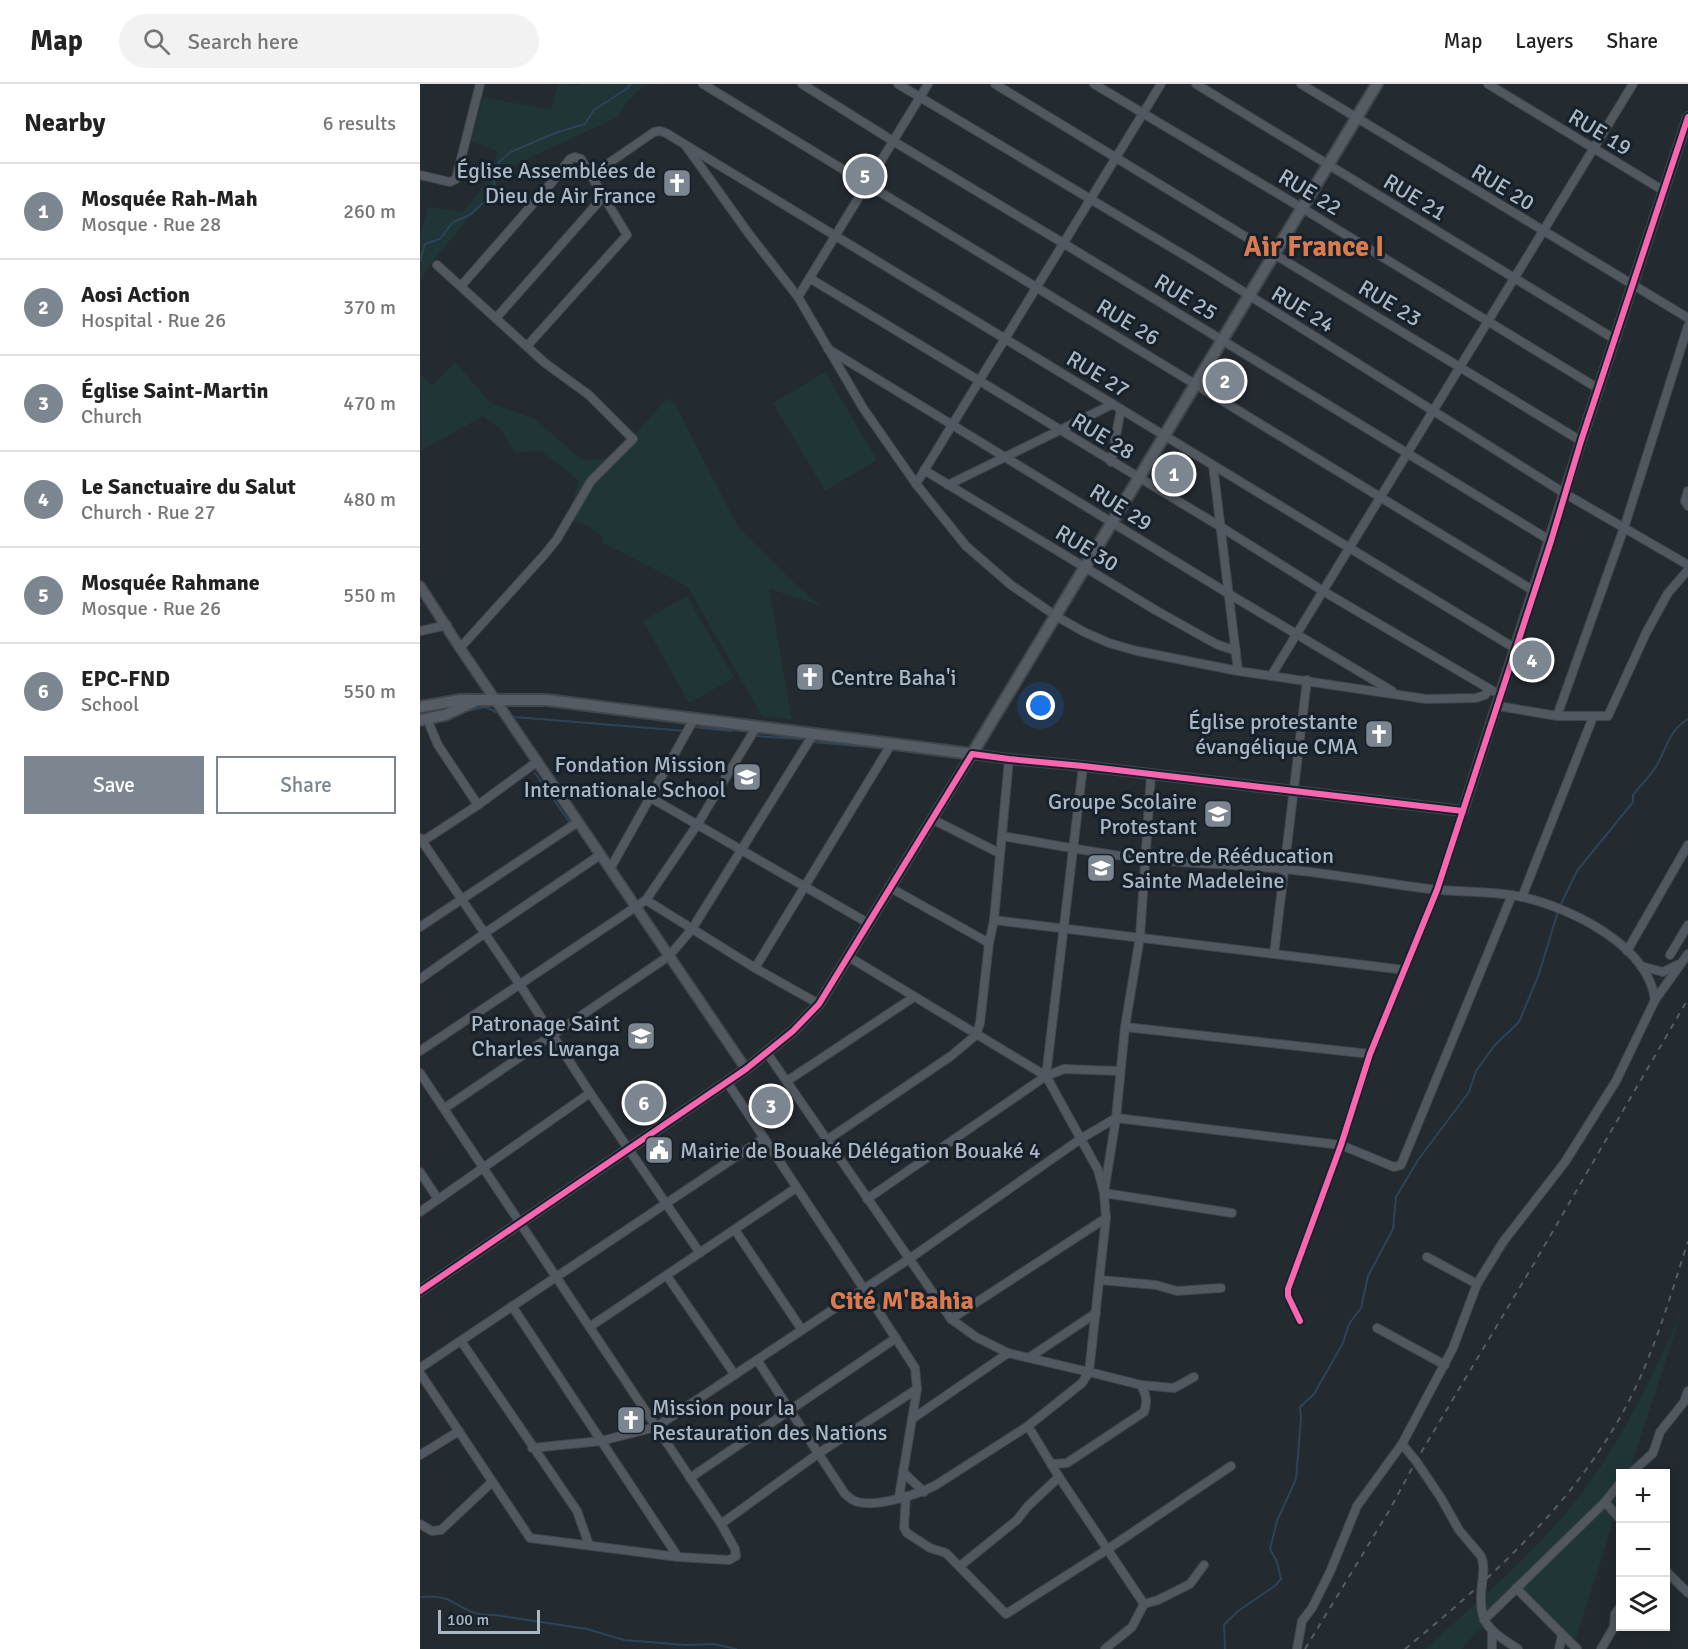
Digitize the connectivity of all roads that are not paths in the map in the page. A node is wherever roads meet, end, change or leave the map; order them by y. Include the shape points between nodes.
1 (480, 84) edge
2 (703, 84) edge
3 (802, 84) edge
4 (898, 84) edge
5 (928, 84) edge
6 (994, 84) edge
7 (1094, 84) edge
8 (1161, 84) edge
9 (1196, 84) edge
10 (1301, 84) edge
11 (1377, 84) edge
12 (1488, 84) edge
13 (1633, 84) edge
14 (920, 97) junction
15 (1143, 113) junction
16 (1688, 117) edge
17 (1356, 118) junction
18 (893, 141) junction
19 (684, 143) junction
20 (1593, 148) junction
21 (1116, 157) junction
22 (1328, 165) junction
23 (420, 175) edge
24 (590, 176) junction
25 (868, 184) junction
26 (1664, 191) junction
27 (603, 197) junction
28 (1090, 200) junction
29 (1302, 208) junction
30 (1542, 232) junction
31 (837, 236) junction
32 (1064, 243) junction
33 (1274, 253) junction
34 (437, 265) dead end
35 (1514, 278) junction
36 (811, 279) junction
37 (461, 286) junction
38 (1633, 286) junction
39 (1036, 287) junction
40 (1248, 296) junction
41 (798, 297) junction
42 (496, 317) junction
43 (1688, 318) edge
44 (1487, 322) junction
45 (1688, 326) edge
46 (1005, 338) junction
47 (1222, 340) junction
48 (1616, 340) junction
49 (528, 345) junction
50 (826, 348) junction
51 (1460, 367) junction
52 (978, 381) junction
53 (1195, 384) junction
54 (1599, 389) junction
55 (1113, 404) junction
56 (1121, 409) junction
57 (1434, 410) junction
58 (952, 425) junction
59 (1059, 430) junction
60 (1164, 435) junction
61 (1581, 441) junction
62 (1407, 453) junction
63 (1005, 457) junction
64 (1111, 462) junction
65 (1213, 465) junction
66 (924, 470) junction
67 (1138, 479) junction
68 (916, 484) junction
69 (948, 485) junction
70 (1688, 491) edge
71 (1564, 493) junction
72 (1380, 497) junction
73 (1688, 506) edge
74 (1112, 522) junction
75 (1221, 527) junction
76 (1624, 528) junction
77 (1551, 541) junction
78 (1349, 548) junction
79 (1688, 565) edge
80 (1084, 568) junction
81 (1688, 570) edge
82 (420, 586) edge
83 (1323, 591) junction
84 (1534, 591) junction
85 (1229, 594) junction
86 (1056, 616) junction
87 (447, 625) junction
88 (420, 631) edge
89 (1296, 635) junction
90 (460, 648) junction
91 (1516, 649) junction
92 (1236, 651) junction
93 (1238, 671) junction
94 (1271, 676) junction
95 (1307, 680) junction
96 (1489, 690) junction
97 (1397, 694) junction
98 (1501, 696) junction
99 (496, 701) junction
100 (1498, 705) junction
101 (422, 712) edge
102 (1557, 717) junction
103 (1593, 717) junction
104 (694, 718) junction
105 (757, 726) junction
106 (814, 733) junction
107 (892, 743) junction
108 (972, 754) junction
109 (1009, 759) junction
110 (538, 761) junction
111 (1083, 766) junction
112 (1151, 774) junction
113 (1294, 792) junction
114 (651, 798) junction
115 (478, 805) junction
116 (1463, 811) junction
117 (932, 819) junction
118 (578, 822) junction
119 (698, 825) junction
120 (1002, 836) junction
121 (421, 841) edge
122 (1688, 844) edge
123 (1075, 847) junction
124 (741, 850) junction
125 (999, 852) junction
126 (600, 855) junction
127 (1145, 859) junction
128 (610, 869) junction
129 (1284, 869) junction
130 (805, 887) junction
131 (889, 887) junction
132 (1437, 890) junction
133 (1512, 895) junction
134 (1522, 897) junction
135 (461, 899) junction
136 (646, 900) junction
137 (636, 908) junction
138 (994, 920) junction
139 (868, 922) junction
140 (1688, 925) edge
141 (420, 927) edge
142 (692, 929) junction
143 (1063, 929) junction
144 (485, 933) junction
145 (1140, 937) junction
146 (989, 943) junction
147 (1627, 951) junction
148 (1274, 954) junction
149 (1688, 954) edge
150 (1670, 955) dead end
151 (669, 956) junction
152 (849, 957) junction
153 (1681, 962) junction
154 (1640, 966) junction
155 (755, 968) junction
156 (1405, 970) junction
157 (420, 979) edge
158 (520, 985) junction
159 (914, 997) junction
160 (1655, 1000) junction
161 (819, 1004) junction
162 (1125, 1028) junction
163 (554, 1035) junction
164 (976, 1035) junction
165 (420, 1051) edge
166 (767, 1053) junction
167 (1370, 1054) junction
168 (746, 1069) junction
169 (1120, 1071) junction
170 (420, 1073) edge
171 (1046, 1076) junction
172 (787, 1081) junction
173 (727, 1082) junction
174 (590, 1093) junction
175 (445, 1108) junction
176 (1116, 1118) junction
177 (764, 1138) junction
178 (1082, 1138) junction
179 (826, 1140) junction
180 (1341, 1145) junction
181 (629, 1149) junction
182 (485, 1168) junction
183 (420, 1172) edge
184 (796, 1188) junction
185 (1104, 1193) junction
186 (438, 1199) junction
187 (867, 1199) junction
188 (666, 1204) junction
189 (420, 1212) edge
190 (1232, 1213) dead end
191 (1106, 1218) junction
192 (521, 1223) junction
193 (735, 1230) junction
194 (700, 1253) junction
195 (1427, 1257) dead end
196 (909, 1259) junction
197 (667, 1276) junction
198 (557, 1277) junction
199 (1100, 1280) junction
200 (1477, 1284) junction
201 (1221, 1288) dead end
202 (864, 1289) junction
203 (420, 1291) edge
204 (512, 1306) junction
205 (1096, 1313) junction
206 (951, 1319) junction
207 (1300, 1322) dead end
208 (591, 1326) junction
209 (1377, 1328) dead end
210 (802, 1330) junction
211 (896, 1338) junction
212 (460, 1341) junction
213 (1008, 1353) junction
214 (1030, 1357) junction
215 (757, 1360) junction
216 (1445, 1365) junction
217 (420, 1368) edge
218 (1089, 1372) junction
219 (420, 1373) edge
220 (735, 1375) junction
221 (1194, 1377) dead end
222 (1141, 1385) junction
223 (917, 1389) junction
224 (1688, 1391) edge
225 (1686, 1404) edge
226 (790, 1410) junction
227 (912, 1419) junction
228 (1028, 1426) junction
229 (657, 1427) junction
230 (459, 1431) junction
231 (601, 1441) junction
232 (1402, 1444) junction
233 (532, 1448) junction
234 (819, 1453) junction
235 (420, 1455) edge
236 (1051, 1464) junction
237 (1232, 1466) dead end
238 (1635, 1469) edge
239 (903, 1472) junction
240 (1059, 1477) junction
241 (690, 1478) junction
242 (492, 1482) junction
243 (1616, 1488) edge
244 (924, 1492) junction
245 (903, 1497) junction
246 (1605, 1502) junction
247 (1616, 1514) edge
248 (420, 1524) edge
249 (721, 1524) junction
250 (589, 1545) junction
251 (1108, 1549) junction
252 (678, 1557) junction
253 (1204, 1564) dead end
254 (960, 1566) junction
255 (1670, 1576) edge
256 (1516, 1588) junction
257 (1688, 1593) edge
258 (1144, 1604) junction
259 (1616, 1613) edge
260 (1484, 1620) junction
261 (1492, 1633) junction
262 (1563, 1635) junction
263 (1105, 1649) edge
264 (1297, 1649) edge
265 (1492, 1649) edge
266 (1518, 1649) edge
267 (1559, 1649) edge
268 (1577, 1649) edge
269 (1601, 1649) edge

1 - 23 street via 456,179 450,182
2 - 25 street, RUE 26
3 - 18 street, RUE 25
4 - 14 street, RUE 24
5 - 14 street
6 - 21 street, RUE 23
7 - 15 street, RUE 22
8 - 15 street
9 - 22 street, RUE 21
10 - 17 street, RUE 20
11 - 17 main road
12 - 20 street, RUE 19
13 - 20 street
14 - 18 street
14 - 28 street, RUE 24
15 - 21 street
15 - 29 street, RUE 22
16 - 26 street
17 - 22 main road
17 - 30 street, RUE 20
18 - 25 street
18 - 32 street, RUE 25
19 - 24 street, RUE 27 via 660,131 654,132
19 - 31 street, RUE 27
19 - 41 street
20 - 26 street, RUE 19
20 - 30 street
21 - 28 street
21 - 33 street, RUE 23
22 - 29 main road
22 - 35 street, RUE 21
24 - 27 street
24 - 37 street via 581,159 570,159
25 - 31 street
25 - 39 street, RUE 26
26 - 38 street
27 - 42 street
27 - 49 street via 627,234
28 - 32 street
28 - 40 street, RUE 24
29 - 33 main road
29 - 44 street, RUE 22
30 - 35 street
30 - 38 street, RUE 20
31 - 36 street
31 - 46 street, RUE 27
32 - 39 street
32 - 47 street, RUE 25
33 - 40 main road
33 - 51 street, RUE 23
34 - 37 street
35 - 44 street
35 - 48 street, RUE 21
36 - 41 street
36 - 52 street, RUE 28
37 - 42 street
38 - 43 street, RUE 20
38 - 48 street
39 - 46 street
39 - 53 street, RUE 26
40 - 47 main road
40 - 57 street, RUE 24
41 - 50 street
42 - 49 street
44 - 51 street
44 - 54 street, RUE 22
45 - 76 street
46 - 52 street
46 - 55 street, RUE 27
47 - 53 main road
47 - 62 street, RUE 25
48 - 54 street
49 - 90 street via 545,363 589,394 633,438 591,481 545,554
50 - 58 street, RUE 29
50 - 68 street
51 - 57 street
51 - 61 street, RUE 23
52 - 58 street
52 - 59 street, RUE 28
53 - 60 main road
53 - 72 street, RUE 26
54 - 61 street
55 - 56 street, RUE 27
55 - 59 street
56 - 60 street, RUE 27
56 - 64 street
57 - 62 street
57 - 71 street, RUE 24
58 - 63 street, RUE 29
58 - 66 street
59 - 63 street
59 - 64 street, RUE 28
60 - 65 street, RUE 27
60 - 67 main road
61 - 71 street
62 - 72 street
62 - 77 street, RUE 25
63 - 69 street
63 - 74 street, RUE 29
64 - 67 street, RUE 28
65 - 75 street
65 - 78 street, RUE 27
66 - 68 street
66 - 69 street, RUE 30
67 - 74 main road
67 - 75 street, RUE 28
68 - 86 street via 966,546 1011,585
69 - 80 street, RUE 30
70 - 73 street
71 - 76 street, RUE 24
71 - 77 street
72 - 78 street
72 - 84 street, RUE 26
74 - 80 main road
74 - 85 street, RUE 29
75 - 83 street, RUE 28
75 - 85 street
76 - 79 street, RUE 24
76 - 102 street
77 - 84 street
78 - 83 street
78 - 91 street, RUE 27
80 - 86 main road
80 - 92 street, RUE 30 via 1216,644
81 - 103 street via 1668,593 1646,633 1611,713
82 - 87 street
83 - 89 street
83 - 96 street, RUE 28
84 - 91 street
85 - 89 street, RUE 29
85 - 92 street
86 - 93 street via 1109,643
86 - 108 main road
87 - 88 street
87 - 90 street
89 - 94 street
89 - 97 street, RUE 29
90 - 99 street
91 - 98 street
92 - 93 street
93 - 94 street
94 - 95 street
95 - 97 street
95 - 113 street
96 - 97 street via 1476,698 1426,699
96 - 98 street, RUE 28
98 - 100 street
99 - 101 main road via 478,699 445,715
99 - 104 main road via 548,700
99 - 110 street
100 - 102 street
100 - 116 street
101 - 115 street via 438,745
102 - 103 street
103 - 134 street
104 - 105 main road
104 - 114 street
105 - 106 main road
105 - 119 street
106 - 107 main road
106 - 124 street
107 - 108 main road
107 - 130 street
108 - 109 street
108 - 117 street
109 - 111 street
109 - 120 street
110 - 115 street
110 - 118 street
111 - 112 street
111 - 123 street
112 - 113 street
112 - 127 street
113 - 116 street
113 - 129 street
114 - 119 street
114 - 128 street
115 - 121 street
116 - 132 street
117 - 125 street
117 - 131 street
118 - 126 street
118 - 135 street
119 - 124 street
119 - 136 street
120 - 123 street
120 - 125 street
121 - 135 street
122 - 147 street
123 - 127 street
123 - 143 street
124 - 130 street
124 - 142 street
125 - 138 street
126 - 128 street
126 - 144 street
127 - 129 street
127 - 145 street
128 - 137 street
129 - 132 street
129 - 148 street
130 - 139 street
130 - 155 street
131 - 139 street
131 - 146 street
132 - 133 street
132 - 156 street
133 - 134 street
133 - 180 street via 1403,1163 1394,1167
134 - 147 street via 1583,918
135 - 141 street
135 - 144 street
136 - 137 street
136 - 142 street
137 - 151 street
137 - 158 street
138 - 143 street
138 - 146 street
139 - 152 street
140 - 150 street
142 - 151 street
142 - 155 street
143 - 145 street
143 - 171 street
144 - 157 street
144 - 158 street
145 - 148 street
145 - 162 street
146 - 164 street
147 - 154 street
148 - 156 street
149 - 153 street
151 - 163 street
151 - 168 street
152 - 159 street
152 - 161 street
153 - 154 street via 1663,972
153 - 160 street
154 - 160 street via 1653,987
155 - 161 street
156 - 167 street
158 - 163 street
158 - 165 street
159 - 164 street
159 - 172 street
160 - 200 street via 1616,1081 1565,1162 1503,1242
161 - 166 street
162 - 167 street
162 - 169 street
163 - 174 street
163 - 175 street
164 - 171 street
164 - 179 street
166 - 168 street
166 - 172 street
167 - 180 street
168 - 173 street
169 - 171 street via 1064,1069
169 - 176 street
170 - 175 street
171 - 178 street
171 - 187 street
172 - 179 street
173 - 177 street
173 - 181 street
174 - 181 street
174 - 182 street
175 - 182 street
176 - 178 street
176 - 180 street
176 - 185 street
177 - 184 street
177 - 188 street
178 - 185 street
178 - 196 street
179 - 187 street
180 - 207 street via 1288,1289
181 - 188 street
181 - 192 street
182 - 186 street
182 - 192 street
183 - 186 street
184 - 193 street
184 - 202 street
185 - 190 street
185 - 191 street
186 - 189 street
187 - 196 street
188 - 194 street
188 - 198 street
191 - 199 street
191 - 206 street
192 - 198 street
192 - 203 street
193 - 194 street
193 - 210 street
194 - 197 street
195 - 200 street
196 - 202 street
196 - 206 street
197 - 208 street
197 - 220 street
198 - 204 street
198 - 208 street
199 - 201 street via 1177,1291
199 - 205 street
200 - 216 street
202 - 210 street
202 - 211 street
204 - 212 street
204 - 231 street
205 - 214 street
205 - 218 street
206 - 213 street
208 - 229 street
209 - 216 street
210 - 215 street
211 - 223 street via 915,1368
211 - 226 street
212 - 217 street
212 - 233 street
213 - 214 street
213 - 227 street
214 - 218 street
215 - 220 street
215 - 226 street
216 - 232 street
218 - 222 street
218 - 228 street via 1082,1383
219 - 230 street
220 - 229 street
221 - 222 street via 1175,1388
222 - 236 street via 1147,1395 1144,1412 1067,1463
223 - 227 street
223 - 234 street
224 - 225 street
225 - 238 street via 1660,1432 1653,1453
226 - 234 street
226 - 241 street
227 - 239 street
228 - 236 street
228 - 244 street
229 - 231 street
229 - 241 street
230 - 235 street
230 - 242 street
231 - 233 street
231 - 252 street
232 - 260 street via 1441,1498 1458,1530 1481,1556
232 - 264 street via 1357,1506 1330,1572 1302,1621
233 - 250 street via 577,1511
234 - 245 street via 853,1501
234 - 249 street
236 - 240 street
237 - 251 street
239 - 244 street
239 - 245 street
240 - 251 street
240 - 254 street via 1017,1520
241 - 249 street
242 - 248 street via 441,1530 432,1532
242 - 250 street via 531,1538
243 - 246 street
244 - 245 street
245 - 254 street via 905,1531 930,1548 946,1553
246 - 247 street
246 - 256 street
249 - 252 street via 735,1556 729,1560
250 - 252 street
251 - 254 street via 1006,1614
251 - 258 street
253 - 258 street via 1190,1584
255 - 257 street
256 - 260 street
256 - 262 street
258 - 263 street via 1132,1627
259 - 269 street via 1614,1627
260 - 261 street
261 - 265 street
261 - 266 street
262 - 267 street
262 - 268 street

